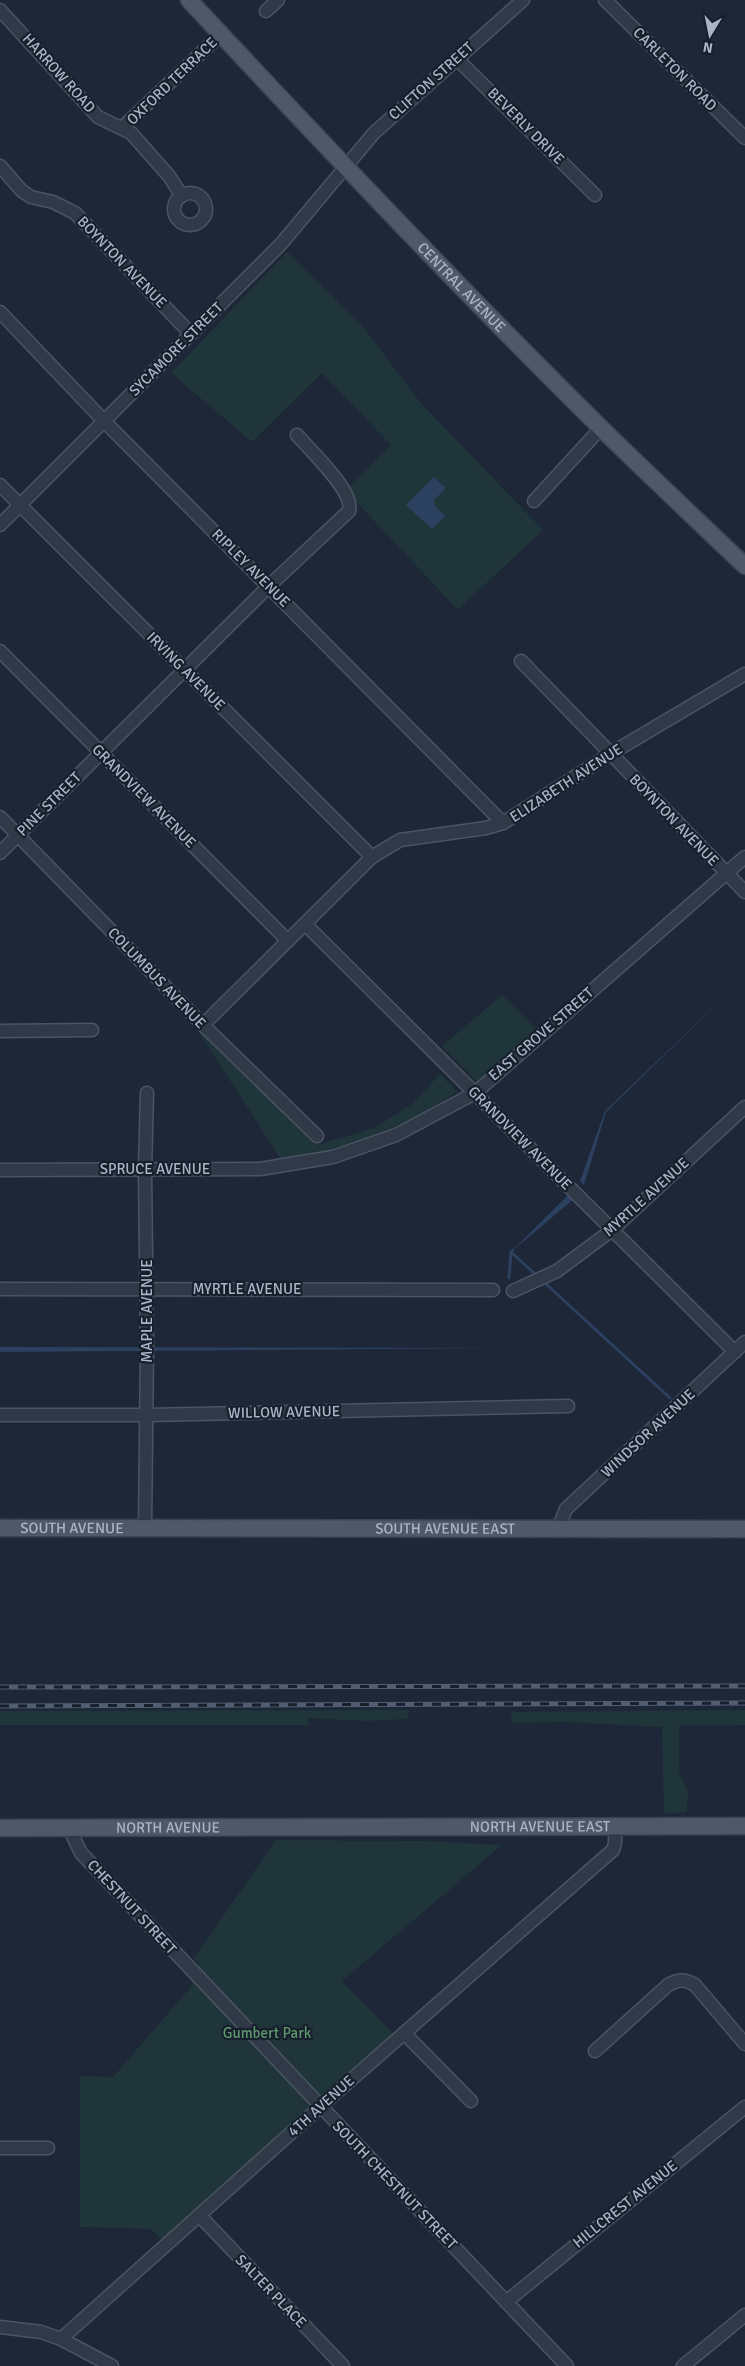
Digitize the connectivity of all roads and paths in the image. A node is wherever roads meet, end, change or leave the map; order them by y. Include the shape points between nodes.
1 (189, 0) edge
2 (278, 0) edge
3 (523, 0) edge
4 (605, 0) edge
5 (0, 10) edge
6 (266, 11) dead end
7 (220, 34) junction
8 (456, 58) junction
9 (123, 127) junction
10 (745, 138) edge
11 (0, 166) edge
12 (346, 168) junction
13 (596, 195) dead end
14 (182, 196) dead end
15 (0, 312) edge
16 (190, 333) junction
17 (104, 421) junction
18 (601, 428) junction
19 (297, 435) dead end
20 (0, 485) edge
21 (534, 501) dead end
22 (20, 505) junction
23 (0, 525) edge
24 (745, 566) edge
25 (269, 586) junction
26 (0, 652) edge
27 (522, 661) dead end
28 (185, 670) junction
29 (745, 674) edge
30 (101, 753) junction
31 (610, 754) junction
32 (0, 817) edge
33 (503, 823) junction
34 (18, 835) junction
35 (0, 853) edge
36 (372, 857) junction
37 (745, 857) edge
38 (726, 874) junction
39 (745, 892) edge
40 (305, 924) junction
41 (288, 941) junction
42 (204, 1025) junction
43 (0, 1030) edge
44 (92, 1030) dead end
45 (147, 1093) dead end
46 (475, 1093) junction
47 (745, 1107) edge
48 (317, 1136) dead end
49 (308, 1160) joint
50 (145, 1168) junction
51 (0, 1170) edge
52 (612, 1230) junction
53 (0, 1289) edge
54 (147, 1289) junction
55 (493, 1290) dead end
56 (513, 1291) dead end
57 (745, 1342) edge
58 (735, 1352) junction
59 (568, 1406) dead end
60 (0, 1415) edge
61 (147, 1415) junction
62 (0, 1528) edge
63 (145, 1528) junction
64 (558, 1528) junction
65 (745, 1529) edge
66 (745, 1826) edge
67 (334, 1827) joint
68 (615, 1827) junction
69 (0, 1828) edge
70 (69, 1828) junction
71 (202, 1982) joint
72 (404, 2033) junction
73 (745, 2044) edge
74 (595, 2051) dead end
75 (471, 2102) dead end
76 (320, 2106) junction
77 (745, 2106) edge
78 (0, 2148) edge
79 (48, 2148) dead end
80 (199, 2215) junction
81 (506, 2302) junction
82 (745, 2315) edge
83 (0, 2327) edge
84 (61, 2339) junction
85 (108, 2365) edge
86 (343, 2366) edge
87 (567, 2366) edge
88 (683, 2366) edge

1 - 7 main road, CENTRAL AVENUE
2 - 6 street
3 - 8 street, CLIFTON STREET
4 - 10 street, CARLETON ROAD
5 - 9 street, HARROW ROAD via 98,117
7 - 9 street, OXFORD TERRACE
7 - 12 main road, CENTRAL AVENUE
8 - 12 street, CLIFTON STREET via 374,133
8 - 13 street, BEVERLY DRIVE
9 - 14 street, HARROW ROAD via 146,149
11 - 16 street, BOYNTON AVENUE via 31,197 54,202 75,213
12 - 16 street, SYCAMORE STREET via 281,244
12 - 18 main road, CENTRAL AVENUE
15 - 17 street, RIPLEY AVENUE
16 - 17 street, SYCAMORE STREET
17 - 22 street, SYCAMORE STREET
17 - 25 street, RIPLEY AVENUE
18 - 21 street
18 - 24 main road, CENTRAL AVENUE
19 - 25 street via 346,492 350,505 345,516
20 - 22 street, IRVING AVENUE
22 - 23 street, SYCAMORE STREET
22 - 28 street, IRVING AVENUE
25 - 28 street, PINE STREET
25 - 33 street, RIPLEY AVENUE
26 - 30 street, GRANDVIEW AVENUE
27 - 31 street, BOYNTON AVENUE
28 - 30 street, PINE STREET
28 - 36 street, IRVING AVENUE
29 - 31 street, ELIZABETH AVENUE
30 - 34 street, PINE STREET
30 - 41 street, GRANDVIEW AVENUE
31 - 33 street, ELIZABETH AVENUE
31 - 38 street, BOYNTON AVENUE
32 - 34 street, COLUMBUS AVENUE
33 - 36 street, ELIZABETH AVENUE via 400,840
34 - 35 street, PINE STREET
34 - 42 street, COLUMBUS AVENUE
36 - 40 street, ELIZABETH AVENUE
37 - 38 street, EAST GROVE STREET
38 - 39 street, BOYNTON AVENUE
38 - 46 street, EAST GROVE STREET
40 - 41 street, ELIZABETH AVENUE
40 - 46 street, GRANDVIEW AVENUE
41 - 42 street, ELIZABETH AVENUE
42 - 48 street, COLUMBUS AVENUE
43 - 44 street
45 - 50 street, MAPLE AVENUE
46 - 49 street, EAST GROVE STREET via 396,1135 333,1157
46 - 52 street, GRANDVIEW AVENUE
47 - 52 street, MYRTLE AVENUE
49 - 50 street, SPRUCE AVENUE via 260,1169
50 - 51 street, SPRUCE AVENUE
50 - 54 street, MAPLE AVENUE
52 - 56 street, MYRTLE AVENUE via 557,1271
52 - 58 street, GRANDVIEW AVENUE
53 - 54 street, MYRTLE AVENUE
54 - 55 street, MYRTLE AVENUE
54 - 61 street, MAPLE AVENUE
57 - 58 street, WINDSOR AVENUE
58 - 64 street, WINDSOR AVENUE via 566,1509
59 - 61 street, WILLOW AVENUE
60 - 61 street, WILLOW AVENUE
61 - 63 street, MAPLE AVENUE
62 - 63 main road, SOUTH AVENUE
63 - 64 main road, SOUTH AVENUE EAST
64 - 65 main road, SOUTH AVENUE EAST
66 - 68 main road, NORTH AVENUE EAST
67 - 68 main road, NORTH AVENUE EAST
67 - 70 main road, NORTH AVENUE
68 - 72 street, 4TH AVENUE via 613,1850
69 - 70 main road, NORTH AVENUE
70 - 71 street, CHESTNUT STREET via 81,1853
71 - 76 street, SOUTH CHESTNUT STREET
72 - 75 street
72 - 76 street, 4TH AVENUE
73 - 74 street via 695,1985 677,1980 668,1984
76 - 80 street, 4TH AVENUE
76 - 81 street, SOUTH CHESTNUT STREET
77 - 81 street, HILLCREST AVENUE
78 - 79 street
80 - 84 street, 4TH AVENUE
80 - 86 street, SALTER PLACE
81 - 87 street, SOUTH CHESTNUT STREET
82 - 88 street
83 - 84 street via 41,2332
84 - 85 street

